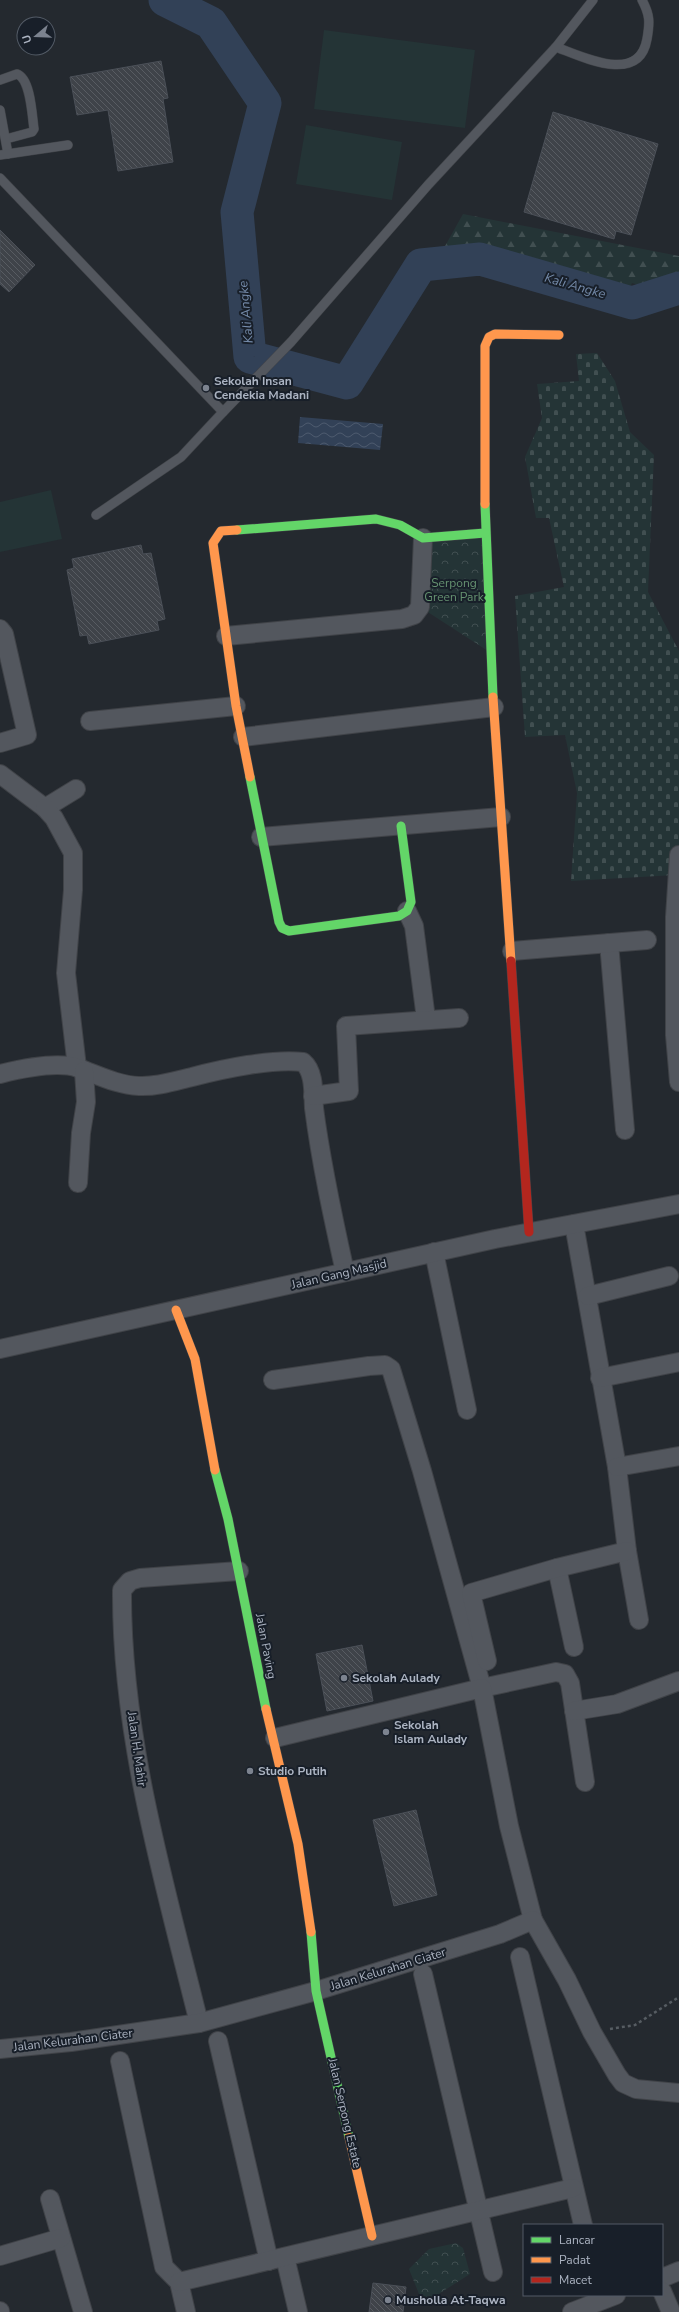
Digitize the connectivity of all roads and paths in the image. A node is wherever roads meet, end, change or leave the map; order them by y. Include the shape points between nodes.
1 (593, 0) edge
2 (642, 0) edge
3 (556, 47) junction
4 (0, 80) edge
5 (0, 110) edge
6 (6, 140) junction
7 (68, 145) dead end
8 (4, 154) edge
9 (0, 178) edge
10 (559, 335) dead end
11 (223, 412) junction
12 (96, 515) dead end
13 (485, 533) junction
14 (423, 538) junction
15 (0, 629) edge
16 (226, 636) junction
17 (236, 706) junction
18 (494, 707) junction
19 (90, 721) dead end
20 (242, 737) junction
21 (0, 743) edge
22 (0, 774) edge
23 (76, 789) dead end
24 (45, 808) junction
25 (501, 817) junction
26 (401, 826) junction
27 (261, 837) junction
28 (679, 855) edge
29 (407, 911) junction
30 (647, 940) dead end
31 (609, 942) junction
32 (512, 951) junction
33 (425, 1011) dead end
34 (459, 1018) dead end
35 (80, 1069) junction
36 (0, 1074) edge
37 (679, 1082) edge
38 (313, 1096) junction
39 (625, 1130) dead end
40 (78, 1183) dead end
41 (679, 1204) edge
42 (574, 1224) junction
43 (529, 1232) junction
44 (434, 1252) junction
45 (345, 1272) junction
46 (669, 1276) dead end
47 (588, 1296) junction
48 (176, 1310) junction
49 (0, 1349) edge
50 (679, 1362) edge
51 (600, 1378) junction
52 (273, 1380) dead end
53 (467, 1410) dead end
54 (679, 1456) edge
55 (616, 1467) junction
56 (627, 1551) junction
57 (557, 1568) junction
58 (239, 1571) junction
59 (639, 1620) dead end
60 (574, 1647) dead end
61 (488, 1669) dead end
62 (679, 1681) edge
63 (482, 1688) junction
64 (574, 1711) junction
65 (275, 1738) junction
66 (584, 1782) dead end
67 (532, 1920) junction
68 (520, 1957) dead end
69 (423, 1974) dead end
70 (316, 1991) junction
71 (679, 1997) edge
72 (199, 2023) junction
73 (592, 2032) junction
74 (218, 2041) dead end
75 (0, 2049) edge
76 (120, 2061) dead end
77 (679, 2093) edge
78 (573, 2188) junction
79 (50, 2199) dead end
80 (478, 2210) junction
81 (582, 2224) edge
82 (372, 2236) junction
83 (61, 2238) junction
84 (0, 2256) edge
85 (277, 2259) junction
86 (679, 2271) edge
87 (493, 2272) dead end
88 (663, 2278) edge
89 (179, 2282) junction
90 (663, 2294) edge
91 (613, 2296) edge
92 (83, 2312) edge
93 (186, 2312) edge
94 (298, 2312) edge
95 (572, 2312) edge
96 (670, 2312) edge

1 - 3 lane
2 - 3 lane via 650,20 645,49 633,62 616,65 599,63
3 - 11 lane via 428,185 291,342
4 - 6 lane via 17,74 22,77 29,91 34,129 32,132
5 - 6 lane
6 - 8 lane
7 - 8 lane
9 - 11 lane
10 - 13 street via 495,334 484,346
11 - 12 lane via 181,456
13 - 14 street
13 - 18 street
14 - 16 street via 420,607 414,615 402,619
14 - 16 street via 400,525 376,519 221,531 212,543
15 - 21 street via 4,634 27,734
16 - 17 street
17 - 19 street
17 - 20 street
18 - 20 street
18 - 25 street
20 - 27 street
22 - 24 street
23 - 24 street
24 - 35 street via 54,818 73,853 73,890 66,973
25 - 26 street
25 - 32 street
26 - 27 street
26 - 29 street via 411,902
27 - 29 street via 279,922 282,928 289,932 399,916
28 - 37 street via 675,916 675,1035
29 - 33 street via 414,926
30 - 31 street
31 - 32 street
31 - 39 street
32 - 43 street
34 - 38 street via 346,1026 349,1091
35 - 36 street via 32,1067
35 - 38 street via 104,1080 138,1086 161,1084 216,1071 303,1062 308,1066
35 - 40 street via 86,1102 81,1128
38 - 45 street via 333,1221
41 - 42 street, Jalan Gang Masjid
42 - 43 street, Jalan Gang Masjid
42 - 47 street
43 - 44 street, Jalan Gang Masjid
44 - 45 street, Jalan Gang Masjid
44 - 53 street
45 - 48 street, Jalan Gang Masjid
46 - 47 street
47 - 51 street
48 - 49 street, Jalan Gang Masjid
48 - 58 street, Jalan Paving via 195,1360 210,1452
50 - 51 street
51 - 55 street
52 - 63 street via 369,1366 385,1365 391,1369
54 - 55 street
55 - 56 street
56 - 57 street
56 - 59 street
57 - 60 street
57 - 61 street via 471,1593
58 - 65 street, Jalan Paving via 264,1699
58 - 72 street, Jalan H. Mahir via 140,1578 130,1581 122,1590 122,1626 134,1741 143,1793
62 - 64 street via 617,1704
63 - 64 street via 561,1672 570,1683
63 - 65 street
63 - 67 street via 509,1826
64 - 66 street
65 - 70 street, Jalan Paving via 299,1851 313,1948
67 - 70 street, Jalan Kelurahan Ciater via 500,1934
67 - 73 street via 567,1980
68 - 78 street
69 - 80 street
70 - 72 street, Jalan Kelurahan Ciater
70 - 82 street, Jalan Serpong Estate
71 - 73 path via 636,2025
72 - 75 street, Jalan Kelurahan Ciater via 71,2042
73 - 77 street via 623,2083 636,2089
74 - 85 street
76 - 89 street via 164,2267
78 - 80 street
78 - 81 street
79 - 83 street
80 - 82 street
80 - 87 street
82 - 85 street
83 - 84 street
83 - 92 street
85 - 89 street
85 - 94 street
86 - 88 street
89 - 93 street
90 - 96 street
91 - 95 street

